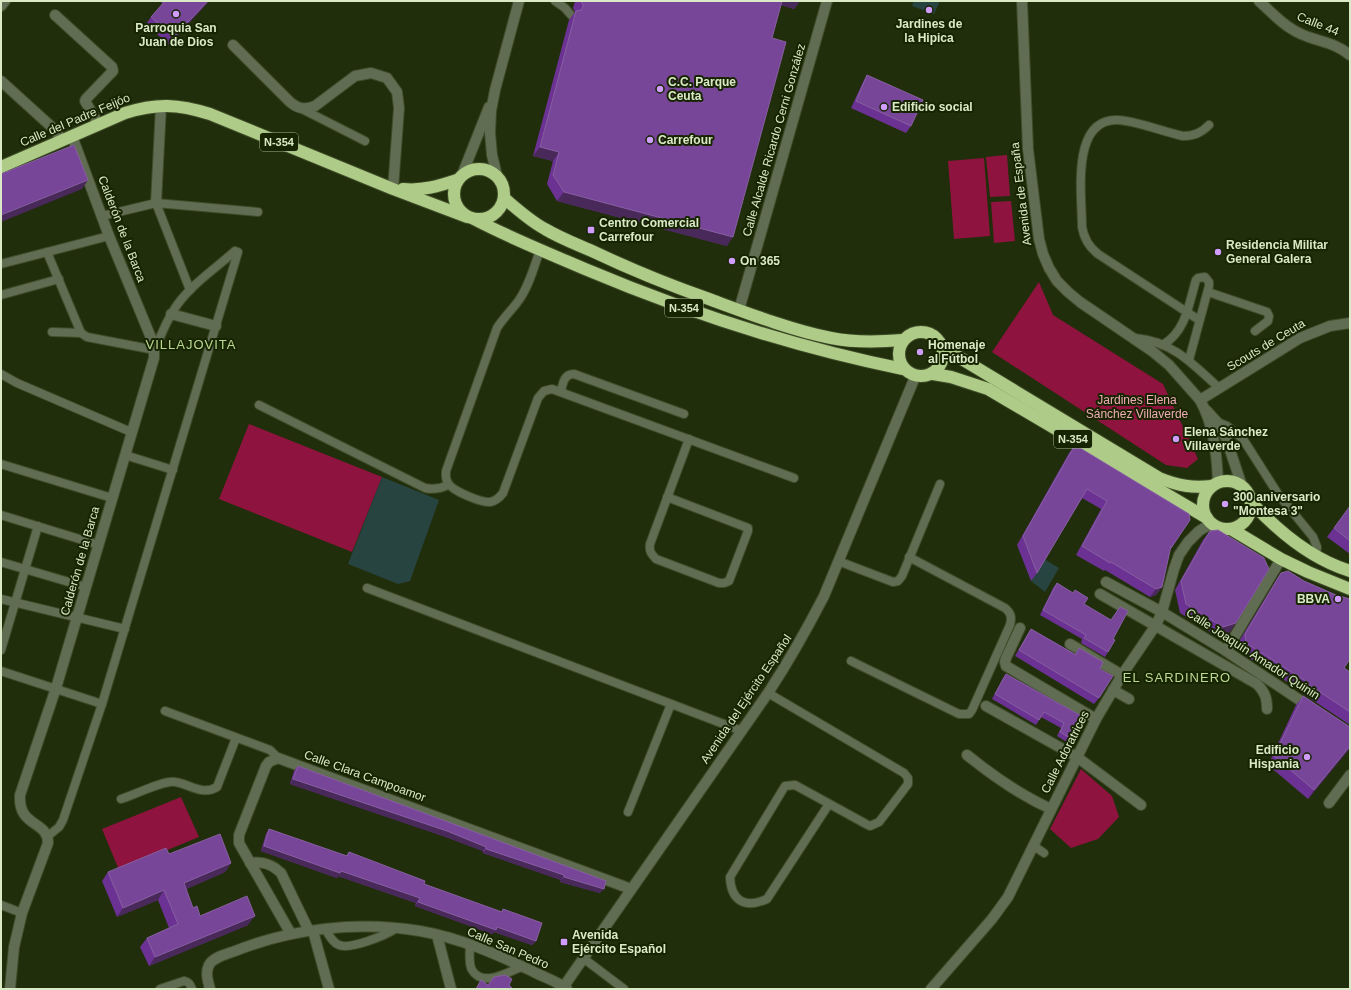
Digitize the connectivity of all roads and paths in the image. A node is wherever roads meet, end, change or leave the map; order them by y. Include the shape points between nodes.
1 (5, 1) edge
2 (519, 1) edge
3 (555, 1) edge
4 (827, 1) edge
5 (1022, 1) edge
6 (1259, 1) edge
7 (1, 6) edge
8 (55, 15) dead end
9 (571, 15) dead end
10 (233, 45) dead end
11 (1350, 55) edge
12 (1, 81) edge
13 (495, 90) junction
14 (161, 106) junction
15 (302, 109) junction
16 (99, 125) junction
17 (1209, 125) dead end
18 (67, 138) junction
19 (365, 141) dead end
20 (1, 167) edge
21 (497, 176) junction
22 (459, 177) junction
23 (393, 189) junction
24 (504, 198) junction
25 (156, 203) junction
26 (258, 212) dead end
27 (102, 216) junction
28 (471, 218) junction
29 (109, 236) junction
30 (540, 250) junction
31 (47, 252) junction
32 (1, 264) edge
33 (59, 280) junction
34 (190, 290) junction
35 (1208, 292) junction
36 (1, 295) edge
37 (739, 310) junction
38 (1186, 312) junction
39 (171, 314) junction
40 (1199, 320) junction
41 (1350, 323) edge
42 (216, 326) junction
43 (1255, 331) dead end
44 (52, 332) dead end
45 (81, 333) junction
46 (1135, 338) junction
47 (903, 340) junction
48 (1164, 344) junction
49 (942, 347) junction
50 (155, 350) junction
51 (1189, 360) junction
52 (903, 369) junction
53 (1, 374) edge
54 (933, 374) junction
55 (915, 376) junction
56 (1219, 388) junction
57 (560, 391) junction
58 (1202, 404) junction
59 (259, 405) dead end
60 (684, 414) dead end
61 (1217, 422) junction
62 (131, 432) junction
63 (689, 439) junction
64 (125, 455) junction
65 (1, 464) edge
66 (173, 470) junction
67 (794, 478) dead end
68 (940, 484) dead end
69 (448, 485) junction
70 (1215, 485) junction
71 (1242, 486) junction
72 (667, 497) junction
73 (112, 498) junction
74 (1252, 503) junction
75 (1, 515) edge
76 (1209, 521) junction
77 (38, 526) junction
78 (1231, 529) junction
79 (99, 544) junction
80 (1316, 556) junction
81 (909, 557) junction
82 (1281, 559) junction
83 (838, 561) junction
84 (1, 562) edge
85 (25, 569) junction
86 (1350, 571) edge
87 (1106, 582) dead end
88 (86, 587) junction
89 (367, 588) dead end
90 (1350, 589) edge
91 (1100, 594) dead end
92 (1, 599) edge
93 (15, 602) junction
94 (1162, 612) junction
95 (77, 618) junction
96 (1156, 625) junction
97 (1020, 628) dead end
98 (125, 629) junction
99 (1070, 644) dead end
100 (1, 650) edge
101 (1226, 651) junction
102 (852, 661) dead end
103 (1, 671) edge
104 (1122, 675) junction
105 (56, 688) junction
106 (1113, 690) junction
107 (768, 693) junction
108 (1129, 700) dead end
109 (102, 704) junction
110 (671, 704) junction
111 (986, 706) dead end
112 (1267, 709) dead end
113 (165, 711) dead end
114 (1317, 711) edge
115 (1096, 719) junction
116 (742, 731) junction
117 (236, 738) junction
118 (967, 755) dead end
119 (1077, 757) junction
120 (278, 758) junction
121 (1350, 775) edge
122 (121, 799) dead end
123 (1329, 803) dead end
124 (829, 804) junction
125 (1141, 805) dead end
126 (1052, 809) junction
127 (628, 812) dead end
128 (48, 836) junction
129 (1034, 846) junction
130 (1044, 853) dead end
131 (250, 864) junction
132 (631, 889) junction
133 (1, 905) edge
134 (22, 913) junction
135 (325, 929) junction
136 (395, 929) junction
137 (311, 931) junction
138 (291, 934) junction
139 (437, 935) junction
140 (470, 944) junction
141 (583, 958) junction
142 (521, 966) junction
143 (564, 988) edge
144 (10, 989) edge
145 (160, 989) edge
146 (192, 989) edge
147 (210, 989) edge
148 (329, 989) edge
149 (451, 989) edge
150 (624, 989) edge
151 (931, 989) edge

1 - 7 street
2 - 13 street
3 - 9 lane
4 - 37 street, Calle Alcalde Ricardo Cerni González
5 - 46 street, Avenida de España via 1028,149 1043,254 1057,281 1068,292
6 - 11 street, Calle 44 via 1292,29 1310,38 1334,44
8 - 16 street via 112,67 113,71 85,101
10 - 15 street via 295,107
12 - 18 street via 54,130
13 - 21 street via 490,133
13 - 22 street
14 - 16 highway, Calle del Padre Feijóo / N-354 via 144,107
14 - 23 highway, N-354 via 192,108 210,114
14 - 25 street
15 - 19 lane
15 - 23 street via 315,106 355,76 371,73 387,78 397,92 399,108
16 - 18 highway, Calle del Padre Feijóo / N-354
17 - 38 lane via 1200,133 1183,136 1126,120 1112,120 1094,130 1089,136 1082,164 1082,227 1089,246
18 - 20 highway, Calle del Padre Feijóo / N-354
18 - 27 street, Calderón de la Barca
21 - 22 highway, N-354 via 491,171 476,168
21 - 24 highway via 502,182
22 - 23 highway, N-354 via 441,186 426,189
22 - 28 highway, N-354 via 454,188 455,204 460,212
23 - 28 highway, N-354
24 - 28 highway via 497,212 490,217
24 - 37 highway, N-354 via 523,215 551,232 624,266
25 - 26 lane
25 - 27 lane
25 - 34 lane
27 - 29 street, Calderón de la Barca
28 - 30 highway, N-354
29 - 31 lane
29 - 50 street, Calderón de la Barca
30 - 52 highway, N-354 via 626,286 742,327 837,355
30 - 69 lane via 524,292 497,328 446,471
31 - 32 lane
31 - 33 lane
33 - 36 lane
33 - 45 lane
34 - 39 lane
34 - 42 lane via 237,251
35 - 38 lane via 1208,279 1198,278
35 - 40 lane
35 - 43 lane via 1267,312 1268,321
37 - 47 highway, N-354 via 831,338 873,342
38 - 40 lane
38 - 48 lane via 1179,331
39 - 42 street
39 - 50 lane
40 - 51 lane
41 - 56 street, Scouts de Ceuta via 1330,326 1300,338
42 - 66 lane
44 - 45 lane
45 - 50 lane via 86,337
46 - 48 lane
46 - 58 street, Avenida de España via 1169,365
47 - 49 highway, N-354 via 921,332 934,336
47 - 52 highway via 898,354
48 - 51 lane
49 - 54 highway via 942,362
49 - 70 highway, N-354 via 1159,478 1188,487
50 - 62 street, Calderón de la Barca
51 - 56 lane
52 - 55 highway, N-354
53 - 62 lane
54 - 55 highway, N-354
54 - 76 highway, N-354 via 952,377 988,389
55 - 83 street, Avenida del Ejército Español
56 - 58 street, Scouts de Ceuta
57 - 60 lane via 566,377 574,374
57 - 63 lane
57 - 69 lane via 552,388 544,391 538,398 503,493 498,499 484,502
58 - 61 street, Avenida de España
58 - 70 street, Avenida de España via 1214,444
59 - 69 lane via 425,488 441,489
61 - 71 street, Avenida de España via 1226,438
61 - 80 lane via 1227,426 1243,439 1278,494 1316,542
62 - 64 street, Calderón de la Barca
63 - 67 lane
63 - 72 lane
64 - 66 lane
64 - 73 street, Calderón de la Barca
65 - 73 lane
66 - 98 lane
68 - 81 lane
70 - 71 highway, N-354 via 1230,481
70 - 76 highway via 1204,498 1204,512
71 - 74 highway
72 - 72 lane via 650,544 649,550 652,555 656,559 720,583 729,581 748,528
73 - 79 street, Calderón de la Barca
74 - 78 highway via 1249,516 1238,527
74 - 80 highway via 1276,528
75 - 77 lane
76 - 78 highway, N-354 via 1217,527
76 - 94 street, Calle Adoratrices via 1179,554
77 - 79 lane
77 - 85 lane
78 - 82 highway, N-354
79 - 88 street, Calderón de la Barca
80 - 86 highway
81 - 83 lane via 902,576 893,582
81 - 102 lane via 1010,612 1010,625 972,710 969,714 959,714
82 - 90 highway, N-354
82 - 101 street
83 - 107 street, Avenida del Ejército Español via 807,629
84 - 85 lane
85 - 88 lane
85 - 93 lane
87 - 94 street, Calle Joaquín Amador Quinin
88 - 95 street, Calderón de la Barca
89 - 110 lane
91 - 96 street
92 - 93 lane
93 - 95 lane
93 - 100 lane
94 - 96 street, Calle Adoratrices
94 - 101 street, Calle Joaquín Amador Quinin
95 - 98 lane
95 - 105 street, Calderón de la Barca
96 - 104 street, Calle Adoratrices
96 - 112 street via 1257,684 1264,691
97 - 115 street via 1004,662 1006,666
98 - 109 lane
99 - 104 street
101 - 114 street, Calle Joaquín Amador Quinin
103 - 105 lane
104 - 106 street, Calle Adoratrices
105 - 109 lane
105 - 128 street, Calderón de la Barca via 24,784 20,804 25,817
106 - 108 street
106 - 115 street, Calle Adoratrices
107 - 116 street, Avenida del Ejército Español
107 - 124 lane via 904,773 908,778 905,789 875,825 870,826
109 - 128 lane via 63,820
110 - 116 lane
110 - 127 lane
111 - 119 street
113 - 117 lane
115 - 119 street, Calle Adoratrices
116 - 132 street, Avenida del Ejército Español
117 - 120 lane via 270,750
117 - 122 lane via 217,788 203,791 182,783 168,782
118 - 126 street via 992,776 1017,792
119 - 125 street
119 - 126 street, Calle Adoratrices
120 - 131 street via 266,766 239,835 239,843
120 - 132 street, Calle Clara Campoamor
121 - 123 street
124 - 124 lane via 795,785 785,786 730,877 730,888 736,898 746,903 757,904 767,899
126 - 129 street, Calle Adoratrices
128 - 134 street via 46,850
129 - 130 lane
129 - 151 street, Calle Adoratrices via 1001,908
131 - 137 street via 267,864 281,873
131 - 138 street
132 - 141 street, Avenida del Ejército Español
133 - 134 lane
134 - 144 street via 14,948
135 - 136 street, Calle San Pedro
135 - 136 lane via 335,943 342,946 379,938
135 - 137 street, Calle San Pedro
136 - 139 street, Calle San Pedro
137 - 138 street, Calle San Pedro
137 - 148 street
138 - 147 street, Calle San Pedro via 252,944 215,959 209,964 207,972
139 - 140 street, Calle San Pedro
139 - 149 street
140 - 142 street, Calle San Pedro
140 - 142 lane via 472,969 478,976 486,979 495,977
141 - 143 street, Avenida del Ejército Español
141 - 150 lane
142 - 143 street, Calle San Pedro
145 - 146 lane via 184,981 188,981

